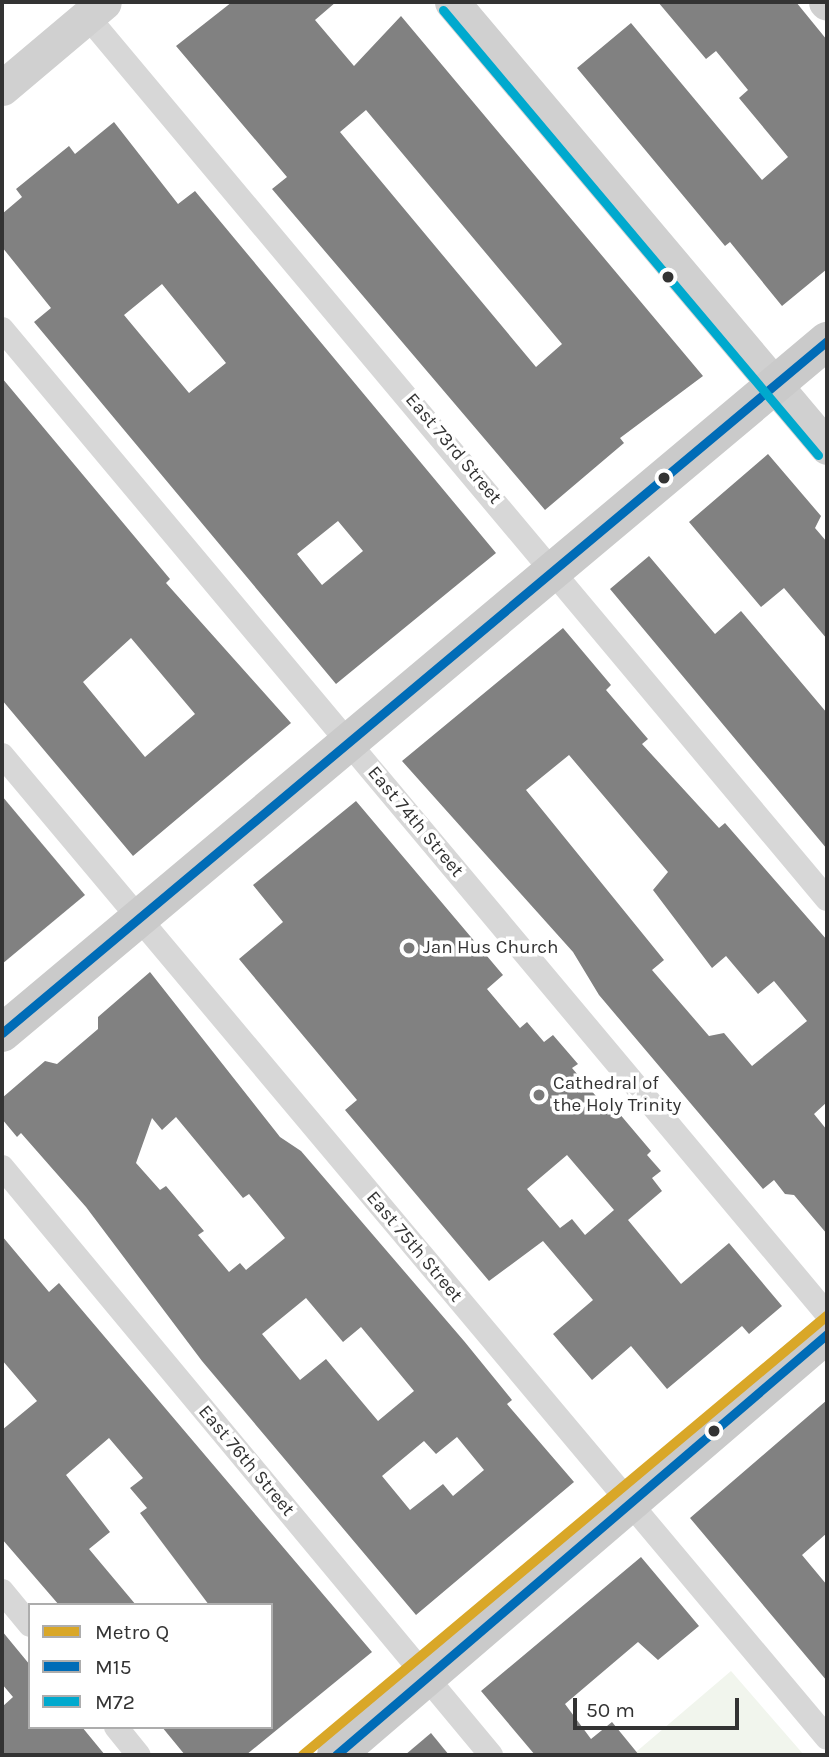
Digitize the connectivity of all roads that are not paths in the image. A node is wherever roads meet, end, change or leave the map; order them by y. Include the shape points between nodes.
1 (452, 2) edge
2 (89, 6) edge
3 (2, 88) edge
4 (2, 329) edge
5 (827, 341) edge
6 (776, 384) junction
7 (827, 447) edge
8 (555, 570) junction
9 (348, 742) junction
10 (2, 755) edge
11 (827, 899) edge
12 (138, 919) junction
13 (2, 1033) edge
14 (2, 1167) edge
15 (827, 1314) edge
16 (827, 1334) edge
17 (629, 1502) junction
18 (2, 1591) edge
19 (28, 1623) edge
20 (427, 1680) junction
21 (118, 1729) edge
22 (827, 1738) edge
23 (139, 1755) edge
24 (336, 1755) edge
25 (491, 1755) edge

1 - 6 main road
2 - 3 main road
2 - 8 street, East 73rd Street
4 - 9 street, East 74th Street
5 - 6 main road
6 - 7 main road
6 - 8 main road
8 - 9 main road
8 - 11 street, East 73rd Street
9 - 12 main road
9 - 15 street, East 74th Street
10 - 12 street, East 75th Street
12 - 13 main road
12 - 17 street, East 75th Street
14 - 20 street, East 76th Street
16 - 17 main road
17 - 20 main road
17 - 22 street, East 75th Street
18 - 19 street
20 - 24 main road
20 - 25 street, East 76th Street
21 - 23 street

